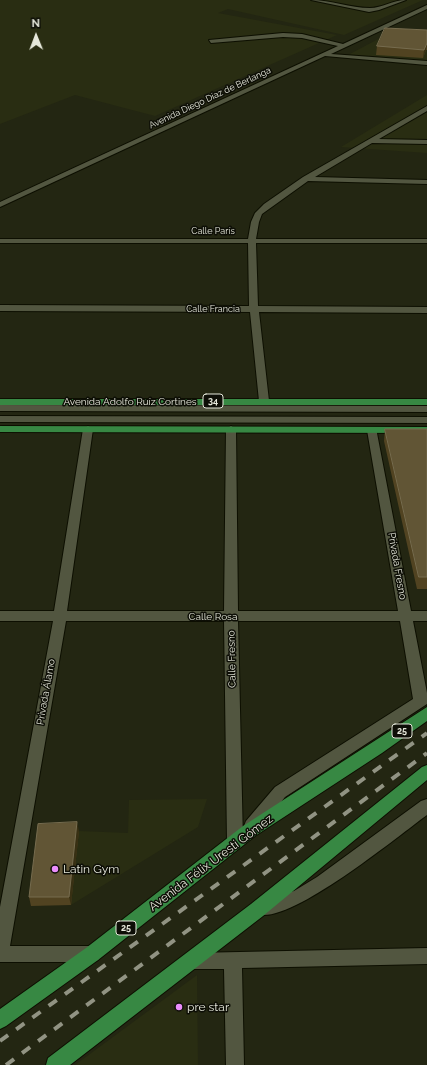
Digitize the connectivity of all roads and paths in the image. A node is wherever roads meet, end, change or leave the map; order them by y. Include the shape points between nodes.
1 (314, 0) edge
2 (403, 0) edge
3 (371, 4) dead end
4 (385, 6) junction
5 (401, 9) junction
6 (424, 9) edge
7 (413, 11) junction
8 (210, 41) dead end
9 (345, 46) junction
10 (326, 55) junction
11 (427, 63) edge
12 (427, 108) edge
13 (370, 141) junction
14 (427, 142) edge
15 (306, 178) junction
16 (427, 182) edge
17 (0, 205) edge
18 (0, 241) edge
19 (252, 241) junction
20 (427, 241) edge
21 (0, 308) edge
22 (254, 310) junction
23 (427, 310) edge
24 (264, 401) junction
25 (0, 402) edge
26 (427, 402) edge
27 (0, 408) edge
28 (427, 409) edge
29 (0, 419) edge
30 (427, 420) edge
31 (0, 429) edge
32 (88, 429) junction
33 (232, 429) junction
34 (372, 430) junction
35 (427, 430) edge
36 (0, 616) edge
37 (406, 616) junction
38 (427, 616) edge
39 (60, 617) junction
40 (231, 617) junction
41 (425, 704) edge
42 (421, 775) edge
43 (427, 806) edge
44 (249, 831) junction
45 (235, 842) junction
46 (256, 910) junction
47 (0, 954) edge
48 (92, 954) junction
49 (427, 956) edge
50 (193, 961) junction
51 (233, 961) junction
52 (0, 1020) edge
53 (55, 1065) edge
54 (235, 1065) edge

1 - 4 street via 369,10
2 - 4 street
3 - 4 street
4 - 5 street
4 - 5 street
5 - 7 street
6 - 7 street, Avenida Diego Díaz de Berlanga
7 - 9 street, Avenida Diego Díaz de Berlanga
8 - 9 street via 283,35 302,36
9 - 10 street, Avenida Diego Díaz de Berlanga
10 - 11 street
10 - 17 street, Avenida Diego Díaz de Berlanga
12 - 13 street
13 - 14 street
13 - 15 street
15 - 16 street
15 - 19 street via 259,213
18 - 19 street, Calle París
19 - 20 street, Calle París
19 - 22 street
21 - 22 street, Calle Francia
22 - 23 street, Calle Francia
22 - 24 street
24 - 25 main road, Avenida Adolfo Ruíz Cortines / 34
24 - 26 main road, Avenida Adolfo Ruíz Cortines / 34
27 - 28 street
29 - 30 street
31 - 32 main road
32 - 33 main road
32 - 39 street, Privada Álamo
33 - 34 main road
33 - 40 street, Calle Fresno
34 - 35 main road
34 - 37 street, Privada Fresno
36 - 39 street, Calle Rosa
37 - 38 street, Calle Rosa
37 - 40 street, Calle Rosa
37 - 41 street, Privada Fresno
39 - 40 street, Calle Rosa
39 - 47 street, Privada Álamo
40 - 45 street, Calle Fresno
41 - 44 main road, Avenida Félix Uresti Gómez / 25 via 377,749
41 - 44 street via 280,792
42 - 46 main road
43 - 46 street via 323,882 298,897
44 - 45 main road, Avenida Félix Uresti Gómez / 25
45 - 48 main road, Avenida Félix Uresti Gómez / 25
46 - 50 main road
47 - 48 street
48 - 52 main road, Avenida Félix Uresti Gómez / 25
49 - 51 street
50 - 51 street
50 - 53 main road
51 - 54 street

